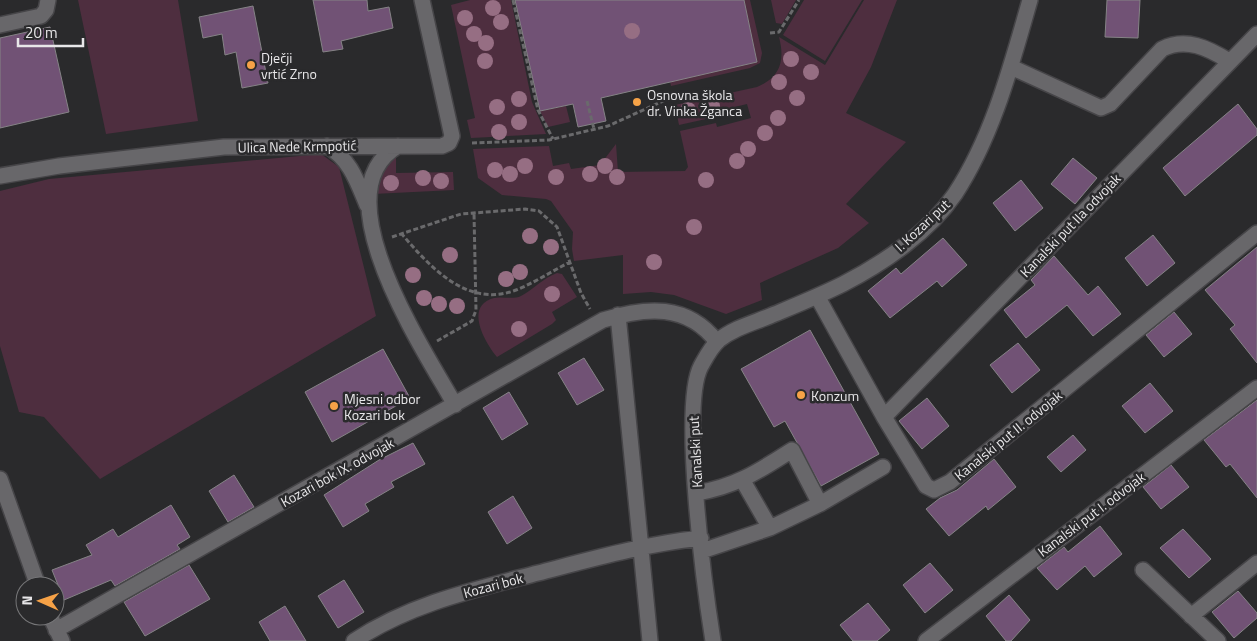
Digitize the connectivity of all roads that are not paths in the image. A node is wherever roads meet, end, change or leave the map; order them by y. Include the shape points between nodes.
1 (48, 0) edge
2 (422, 0) edge
3 (1030, 0) edge
4 (0, 25) edge
5 (1257, 34) edge
6 (1229, 61) junction
7 (1011, 67) junction
8 (327, 146) junction
9 (398, 146) junction
10 (0, 176) edge
11 (369, 209) junction
12 (1257, 233) edge
13 (817, 296) junction
14 (783, 311) joint
15 (618, 315) junction
16 (717, 342) junction
17 (1257, 388) edge
18 (455, 405) junction
19 (884, 416) junction
20 (883, 467) dead end
21 (0, 478) edge
22 (743, 481) junction
23 (697, 493) junction
24 (820, 504) junction
25 (770, 528) junction
26 (701, 545) junction
27 (640, 547) junction
28 (1257, 563) edge
29 (1143, 570) dead end
30 (34, 576) edge
31 (1191, 616) junction
32 (59, 636) edge
33 (354, 641) edge
34 (650, 641) edge
35 (713, 641) edge
36 (926, 641) edge
37 (1218, 641) edge

1 - 4 street via 42,16
2 - 9 street, Ulica Nede Krmpotić via 452,136 449,143 442,146
3 - 7 street, I. Kozari put
5 - 6 street, Kanalski put IIa odvojak
6 - 7 street via 1200,46 1171,44 1162,49 1110,104 1101,108
6 - 19 street, Kanalski put IIa odvojak
7 - 13 street, I. Kozari put via 984,139 954,195 933,219 889,256
8 - 9 street, Ulica Nede Krmpotić
8 - 10 street, Ulica Nede Krmpotić via 224,147
8 - 11 street via 346,160
9 - 11 street via 380,158 376,166 370,180
11 - 18 street via 376,243 394,297
12 - 19 street, Kanalski put II. odvojak via 950,482 934,490 926,486
13 - 14 street, I. Kozari put
13 - 19 street, Kanalski put II. odvojak
14 - 16 street, Kanalski put via 733,331
15 - 16 street, Kozari bok IX. odvojak via 659,310 676,313 702,325
15 - 18 street, Kozari bok IX. odvojak via 598,322
15 - 27 street
16 - 23 street, Kanalski put via 699,369 695,384 692,408
17 - 36 street, Kanalski put I. odvojak
18 - 32 street, Kozari bok IX. odvojak
20 - 24 street, Kozari bok
21 - 30 street
22 - 23 street
22 - 24 street via 792,450
22 - 25 street
23 - 26 street, Kanalski put
24 - 25 street, Kozari bok
25 - 26 street, Kozari bok
26 - 27 street, Kozari bok
26 - 35 street, Kanalski put
27 - 33 street, Kozari bok via 442,598 390,620
27 - 34 street
28 - 31 street
29 - 31 street
31 - 37 street

